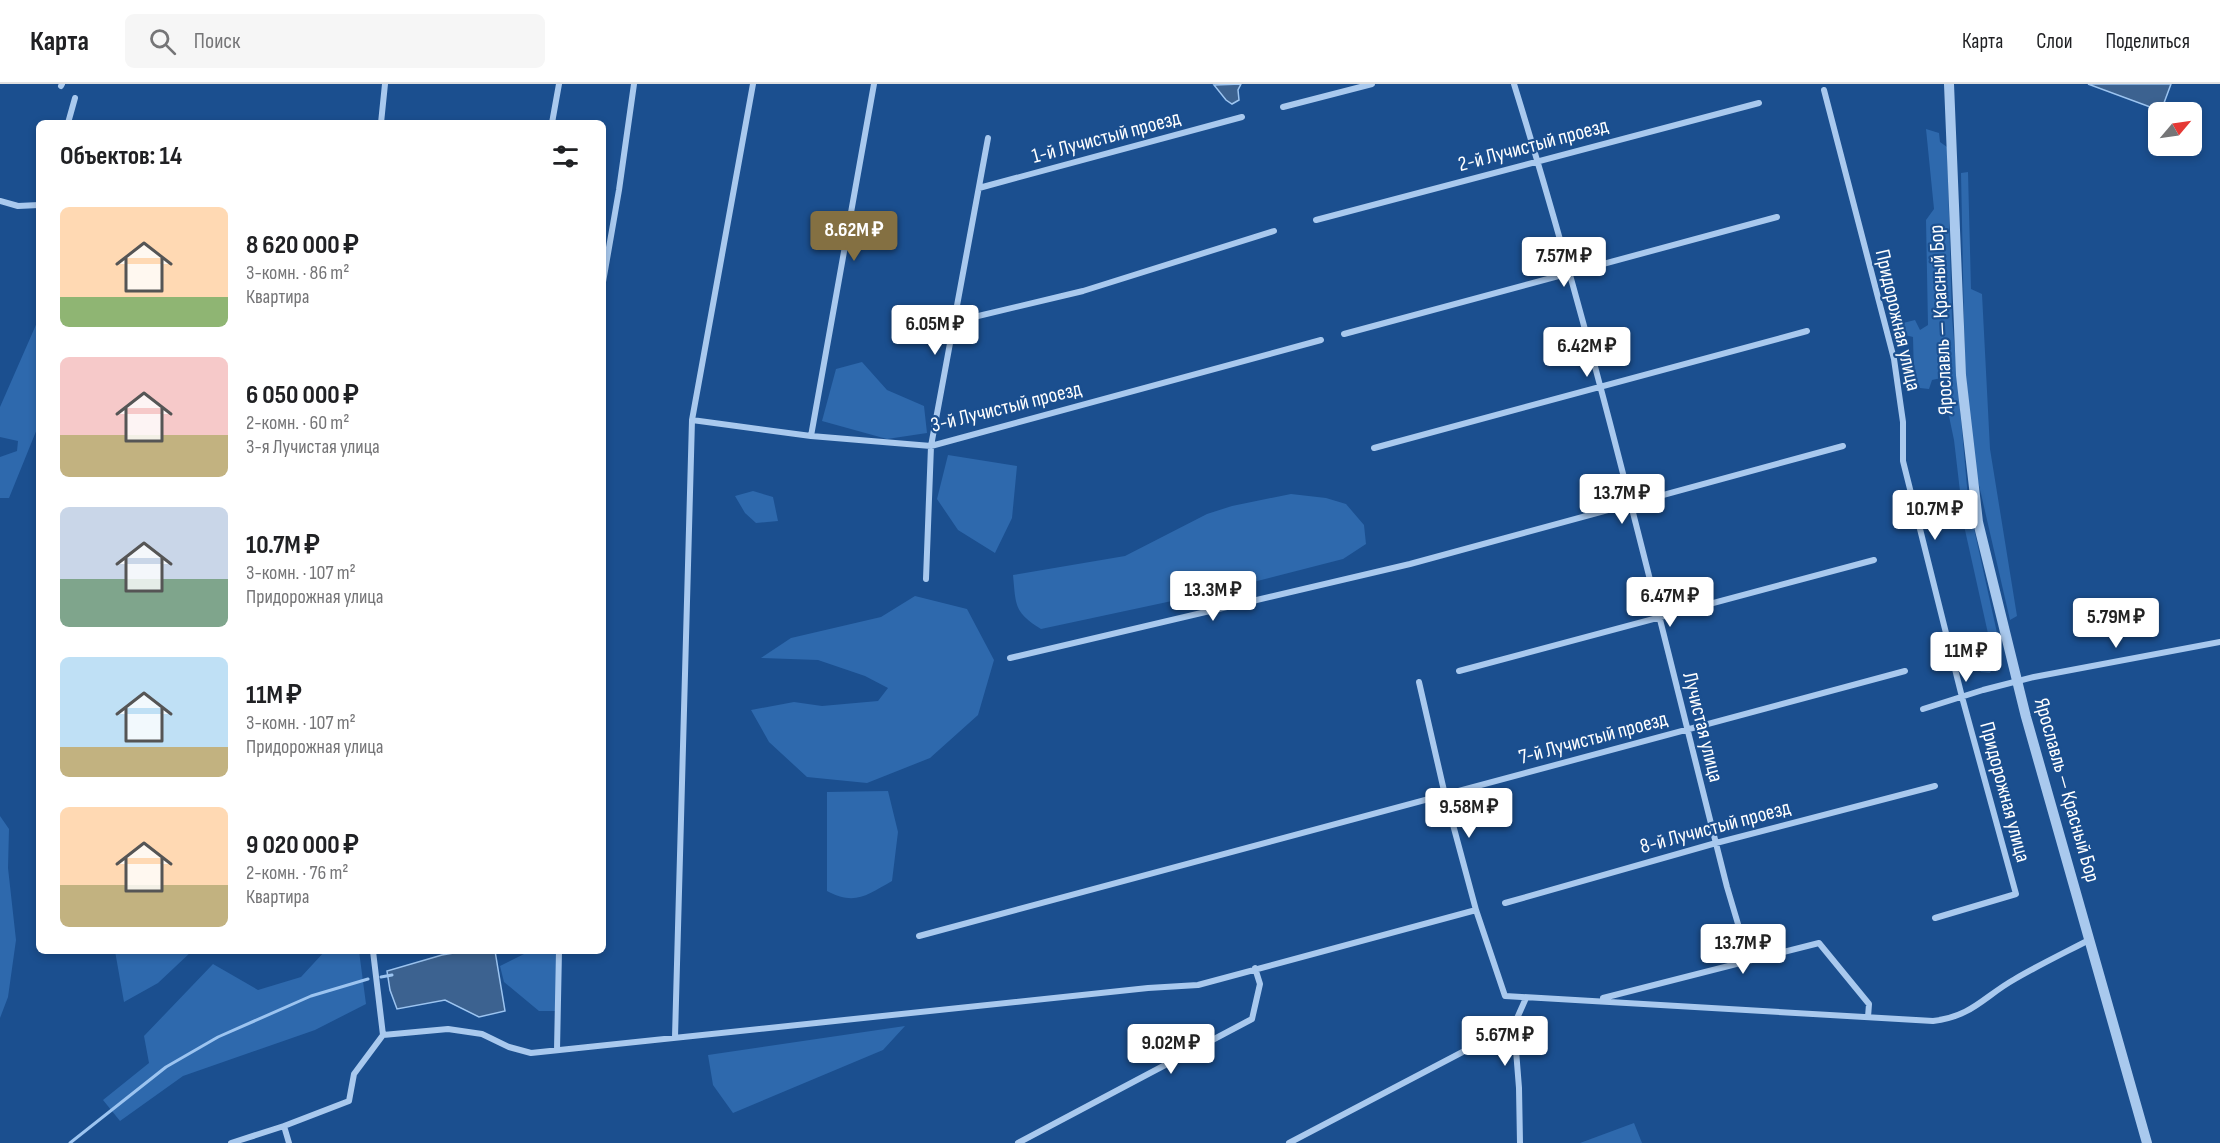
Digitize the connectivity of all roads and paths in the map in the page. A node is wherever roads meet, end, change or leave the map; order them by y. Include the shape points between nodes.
1 (385, 84) edge
2 (558, 84) edge
3 (633, 84) edge
4 (753, 84) edge
5 (874, 84) edge
6 (1372, 84) edge
7 (1514, 84) edge
8 (1949, 84) edge
9 (1824, 90) dead end
10 (75, 98) dead end
11 (1759, 103) dead end
12 (1283, 107) dead end
13 (1242, 117) dead end
14 (69, 120) edge
15 (381, 120) edge
16 (552, 120) edge
17 (988, 138) dead end
18 (1538, 160) junction
19 (979, 188) junction
20 (0, 201) edge
21 (36, 205) edge
22 (1777, 217) dead end
23 (1316, 220) dead end
24 (1274, 231) dead end
25 (606, 265) edge
26 (1569, 274) junction
27 (953, 322) junction
28 (1807, 331) dead end
29 (1344, 334) dead end
30 (1322, 340) dead end
31 (1599, 387) junction
32 (692, 420) junction
33 (811, 436) junction
34 (931, 446) junction
35 (1843, 446) dead end
36 (1374, 448) dead end
37 (1629, 505) junction
38 (1874, 560) dead end
39 (926, 579) dead end
40 (1659, 619) junction
41 (2220, 642) edge
42 (1011, 658) dead end
43 (1460, 671) dead end
44 (1905, 671) dead end
45 (2017, 681) junction
46 (1419, 682) dead end
47 (1962, 697) junction
48 (1923, 709) dead end
49 (1687, 730) junction
50 (1935, 786) dead end
51 (1445, 795) junction
52 (1716, 843) junction
53 (1505, 903) dead end
54 (1476, 910) junction
55 (1935, 918) dead end
56 (919, 936) dead end
57 (2089, 940) junction
58 (373, 954) edge
59 (559, 954) edge
60 (1749, 961) junction
61 (1255, 968) junction
62 (1526, 998) junction
63 (1596, 1000) junction
64 (1869, 1017) junction
65 (1514, 1025) junction
66 (383, 1035) junction
67 (675, 1037) junction
68 (557, 1050) junction
69 (284, 1126) junction
70 (231, 1143) edge
71 (289, 1143) edge
72 (1018, 1143) edge
73 (1289, 1143) edge
74 (1520, 1143) edge
75 (2147, 1143) edge

1 - 15 street
2 - 16 street
3 - 25 street
4 - 32 street
5 - 33 street
6 - 12 street
7 - 18 street, Лучистая улица
8 - 45 street, Ярославль — Красный Бор via 1960,375 1978,522
9 - 47 street, Придорожная улица via 1894,359 1903,422 1903,461
10 - 14 street
11 - 18 street, 2-й Лучистый проезд
13 - 19 street, 1-й Лучистый проезд
17 - 19 street
18 - 23 street, 2-й Лучистый проезд
18 - 26 street, Лучистая улица
19 - 27 street
20 - 21 street
22 - 26 street
24 - 27 street via 1083,291
26 - 29 street
26 - 31 street, Лучистая улица
27 - 34 street
28 - 31 street
30 - 34 street, 3-й Лучистый проезд
31 - 36 street
31 - 37 street, Лучистая улица
32 - 33 street, 3-й Лучистый проезд
32 - 67 street
33 - 34 street, 3-й Лучистый проезд
34 - 39 street
35 - 37 street
37 - 40 street, Лучистая улица
37 - 42 street via 1410,564
38 - 40 street
40 - 43 street
40 - 49 street, Лучистая улица
41 - 45 street
44 - 49 street, 7-й Лучистый проезд
45 - 47 street
45 - 57 street, Ярославль — Красный Бор
46 - 51 street
47 - 48 street
47 - 55 street, Придорожная улица via 2016,894
49 - 51 street, 7-й Лучистый проезд
49 - 52 street, Лучистая улица
50 - 52 street, 8-й Лучистый проезд
51 - 54 street
51 - 56 street, 7-й Лучистый проезд
52 - 53 street, 8-й Лучистый проезд
52 - 60 street, Лучистая улица
54 - 61 street
54 - 62 street via 1505,996
57 - 64 street via 2013,980 1953,1019
57 - 75 street, Ярославль — Красный Бор
58 - 66 street
59 - 68 street
60 - 63 street
60 - 64 street via 1819,943 1869,1004
61 - 67 street via 1198,985
61 - 72 street via 1260,984 1252,1019
62 - 63 street
62 - 65 street
63 - 64 street
65 - 73 street
65 - 74 street
66 - 68 street via 448,1029 482,1034 531,1053
66 - 69 street via 354,1074 349,1101
67 - 68 street
69 - 70 street
69 - 71 street

